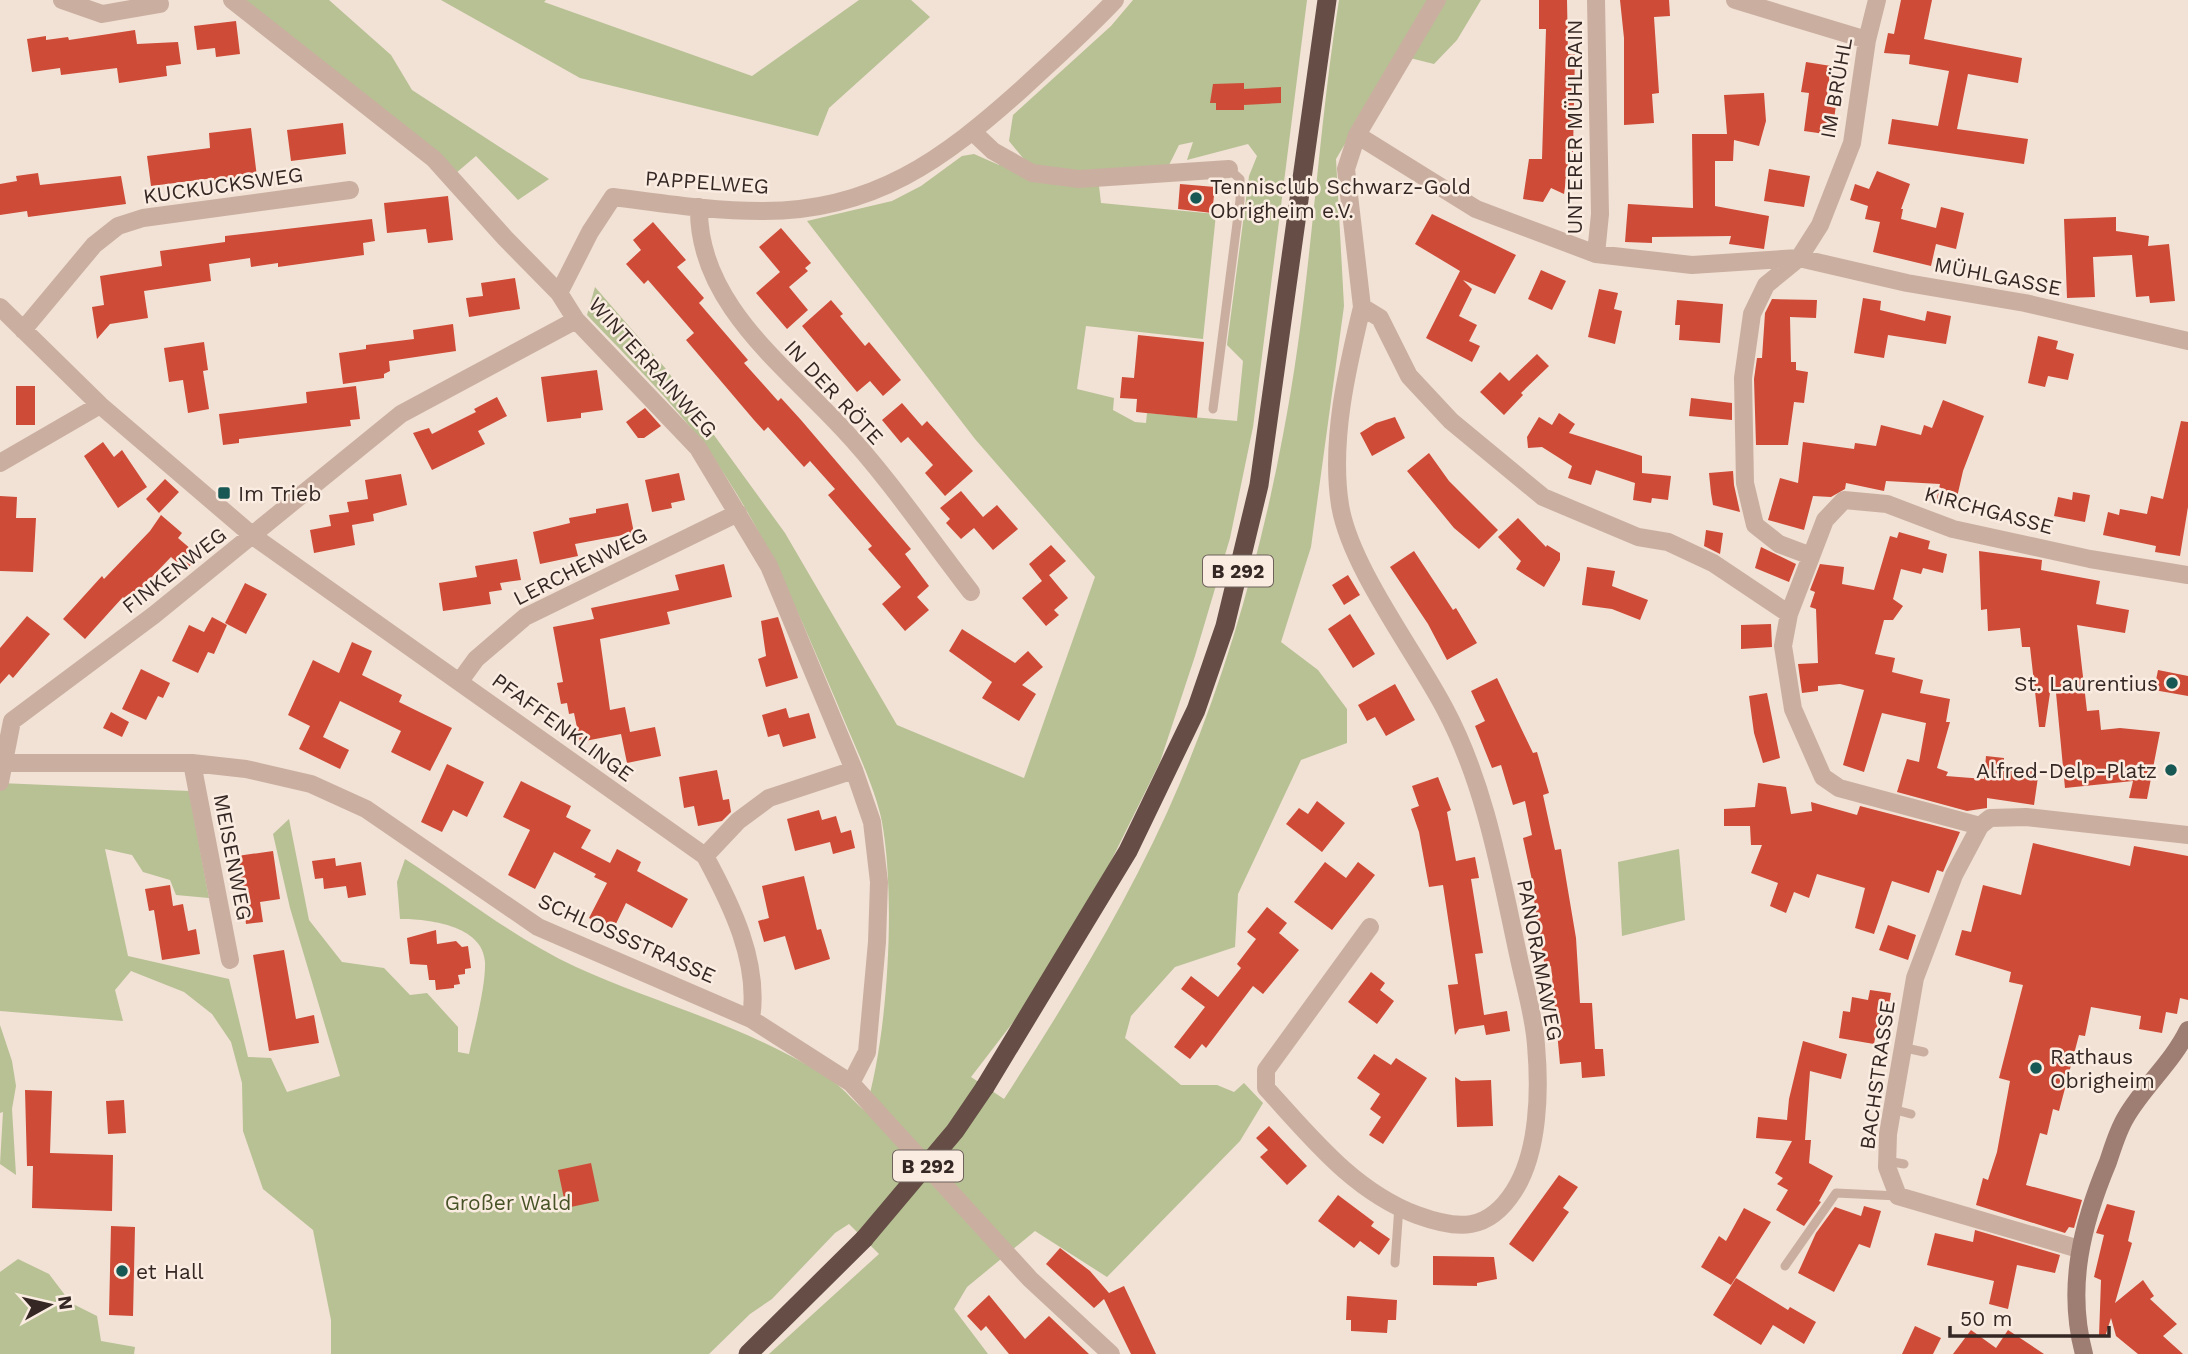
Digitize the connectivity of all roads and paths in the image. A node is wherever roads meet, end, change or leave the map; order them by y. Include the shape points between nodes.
1 (62, 0) edge
2 (232, 0) edge
3 (1115, 0) edge
4 (1327, 0) edge
5 (1437, 0) edge
6 (1596, 0) edge
7 (1735, 0) edge
8 (1877, 0) edge
9 (160, 4) dead end
10 (1867, 40) junction
11 (973, 132) junction
12 (1357, 135) junction
13 (1230, 169) joint
14 (349, 190) dead end
15 (699, 207) junction
16 (1596, 254) junction
17 (1799, 258) junction
18 (559, 293) junction
19 (0, 307) edge
20 (1362, 307) junction
21 (576, 320) junction
22 (23, 330) junction
23 (2188, 341) edge
24 (100, 405) junction
25 (1213, 409) dead end
26 (0, 463) edge
27 (738, 513) junction
28 (253, 536) junction
29 (1811, 556) junction
30 (2188, 575) edge
31 (971, 592) dead end
32 (1789, 614) junction
33 (460, 681) junction
34 (1, 763) edge
35 (192, 763) junction
36 (854, 771) junction
37 (0, 782) edge
38 (1980, 826) junction
39 (2188, 835) edge
40 (705, 856) junction
41 (1370, 927) dead end
42 (230, 960) dead end
43 (751, 1018) junction
44 (2188, 1030) edge
45 (1902, 1047) junction
46 (1924, 1052) dead end
47 (851, 1083) junction
48 (1892, 1109) junction
49 (1911, 1114) dead end
50 (1898, 1195) junction
51 (1399, 1206) junction
52 (2079, 1249) junction
53 (1395, 1263) dead end
54 (1785, 1266) dead end
55 (748, 1354) edge
56 (1111, 1354) edge
57 (2084, 1354) edge

1 - 9 street via 102,14
2 - 18 street, WINTERRAINWEG via 435,159
3 - 11 street, PAPPELWEG via 1082,36
4 - 55 highway, B 292, bridge via 1259,485 1225,626 1191,722 1128,851 955,1131 864,1239
5 - 12 street
6 - 16 street, UNTERER MÜHLRAIN via 1600,214
7 - 10 street
8 - 10 street, IM BRÜHL
10 - 17 street, IM BRÜHL via 1852,143 1820,225
11 - 13 street via 993,151 1032,173 1079,179
11 - 15 street, PAPPELWEG via 930,163 874,192 819,205 762,211
12 - 16 street via 1476,209
12 - 20 street, PANORAMAWEG via 1346,169
13 - 25 lane via 1240,179 1240,201
14 - 22 street, KUCKUCKSWEG via 144,218 118,226 94,245
15 - 18 street, PAPPELWEG via 613,197
15 - 31 street, IN DER RÖTE via 702,251 738,317 770,357 843,429
16 - 17 street via 1692,264
17 - 23 street, MÜHLGASSE
17 - 29 street, IM BRÜHL via 1766,285 1752,314 1743,378 1744,470 1755,524 1779,544
18 - 21 street, WINTERRAINWEG
19 - 22 street
20 - 32 street via 1380,318 1409,376 1451,421 1543,496 1713,563
20 - 51 street, PANORAMAWEG via 1349,364 1339,449 1340,503 1349,541 1446,711 1467,757 1489,827 1536,1043 1537,1095 1530,1152 1516,1189 1500,1211 1456,1228
21 - 27 street, WINTERRAINWEG via 698,448
21 - 28 street, FINKENWEG via 401,414
22 - 24 street
24 - 26 street
24 - 28 street
27 - 33 street, LERCHENWEG via 525,617 476,659
27 - 36 street, WINTERRAINWEG via 769,566
28 - 33 street, PFAFFENKLINGE
28 - 34 street, FINKENWEG via 12,721
29 - 30 street, KIRCHGASSE via 1825,520 1844,500 1886,504 1953,528 2090,559
29 - 32 street
32 - 38 street via 1783,646 1793,709 1823,777 1839,788
33 - 40 street, PFAFFENKLINGE
34 - 35 street, SCHLOSSSTRASSE
34 - 37 street
35 - 42 street, MEISENWEG
35 - 43 street, SCHLOSSSTRASSE via 311,784 366,809 538,927
36 - 40 street via 769,798 738,821
36 - 47 street, WINTERRAINWEG via 872,822 879,882 867,1052
38 - 39 street via 1990,818 2026,817
38 - 45 street, BACHSTRASSE via 1954,875 1915,978
40 - 43 street, PFAFFENKLINGE via 725,892 751,968
41 - 51 street, PANORAMAWEG via 1266,1070 1266,1088 1333,1161
43 - 47 street, SCHLOSSSTRASSE
44 - 52 main road via 2125,1118 2092,1198
45 - 46 lane
45 - 48 street, BACHSTRASSE
47 - 56 street, SCHLOSSSTRASSE via 1030,1279
48 - 49 lane
48 - 50 street, BACHSTRASSE
50 - 52 street
50 - 54 lane via 1836,1193
51 - 53 lane
52 - 57 main road via 2075,1289

